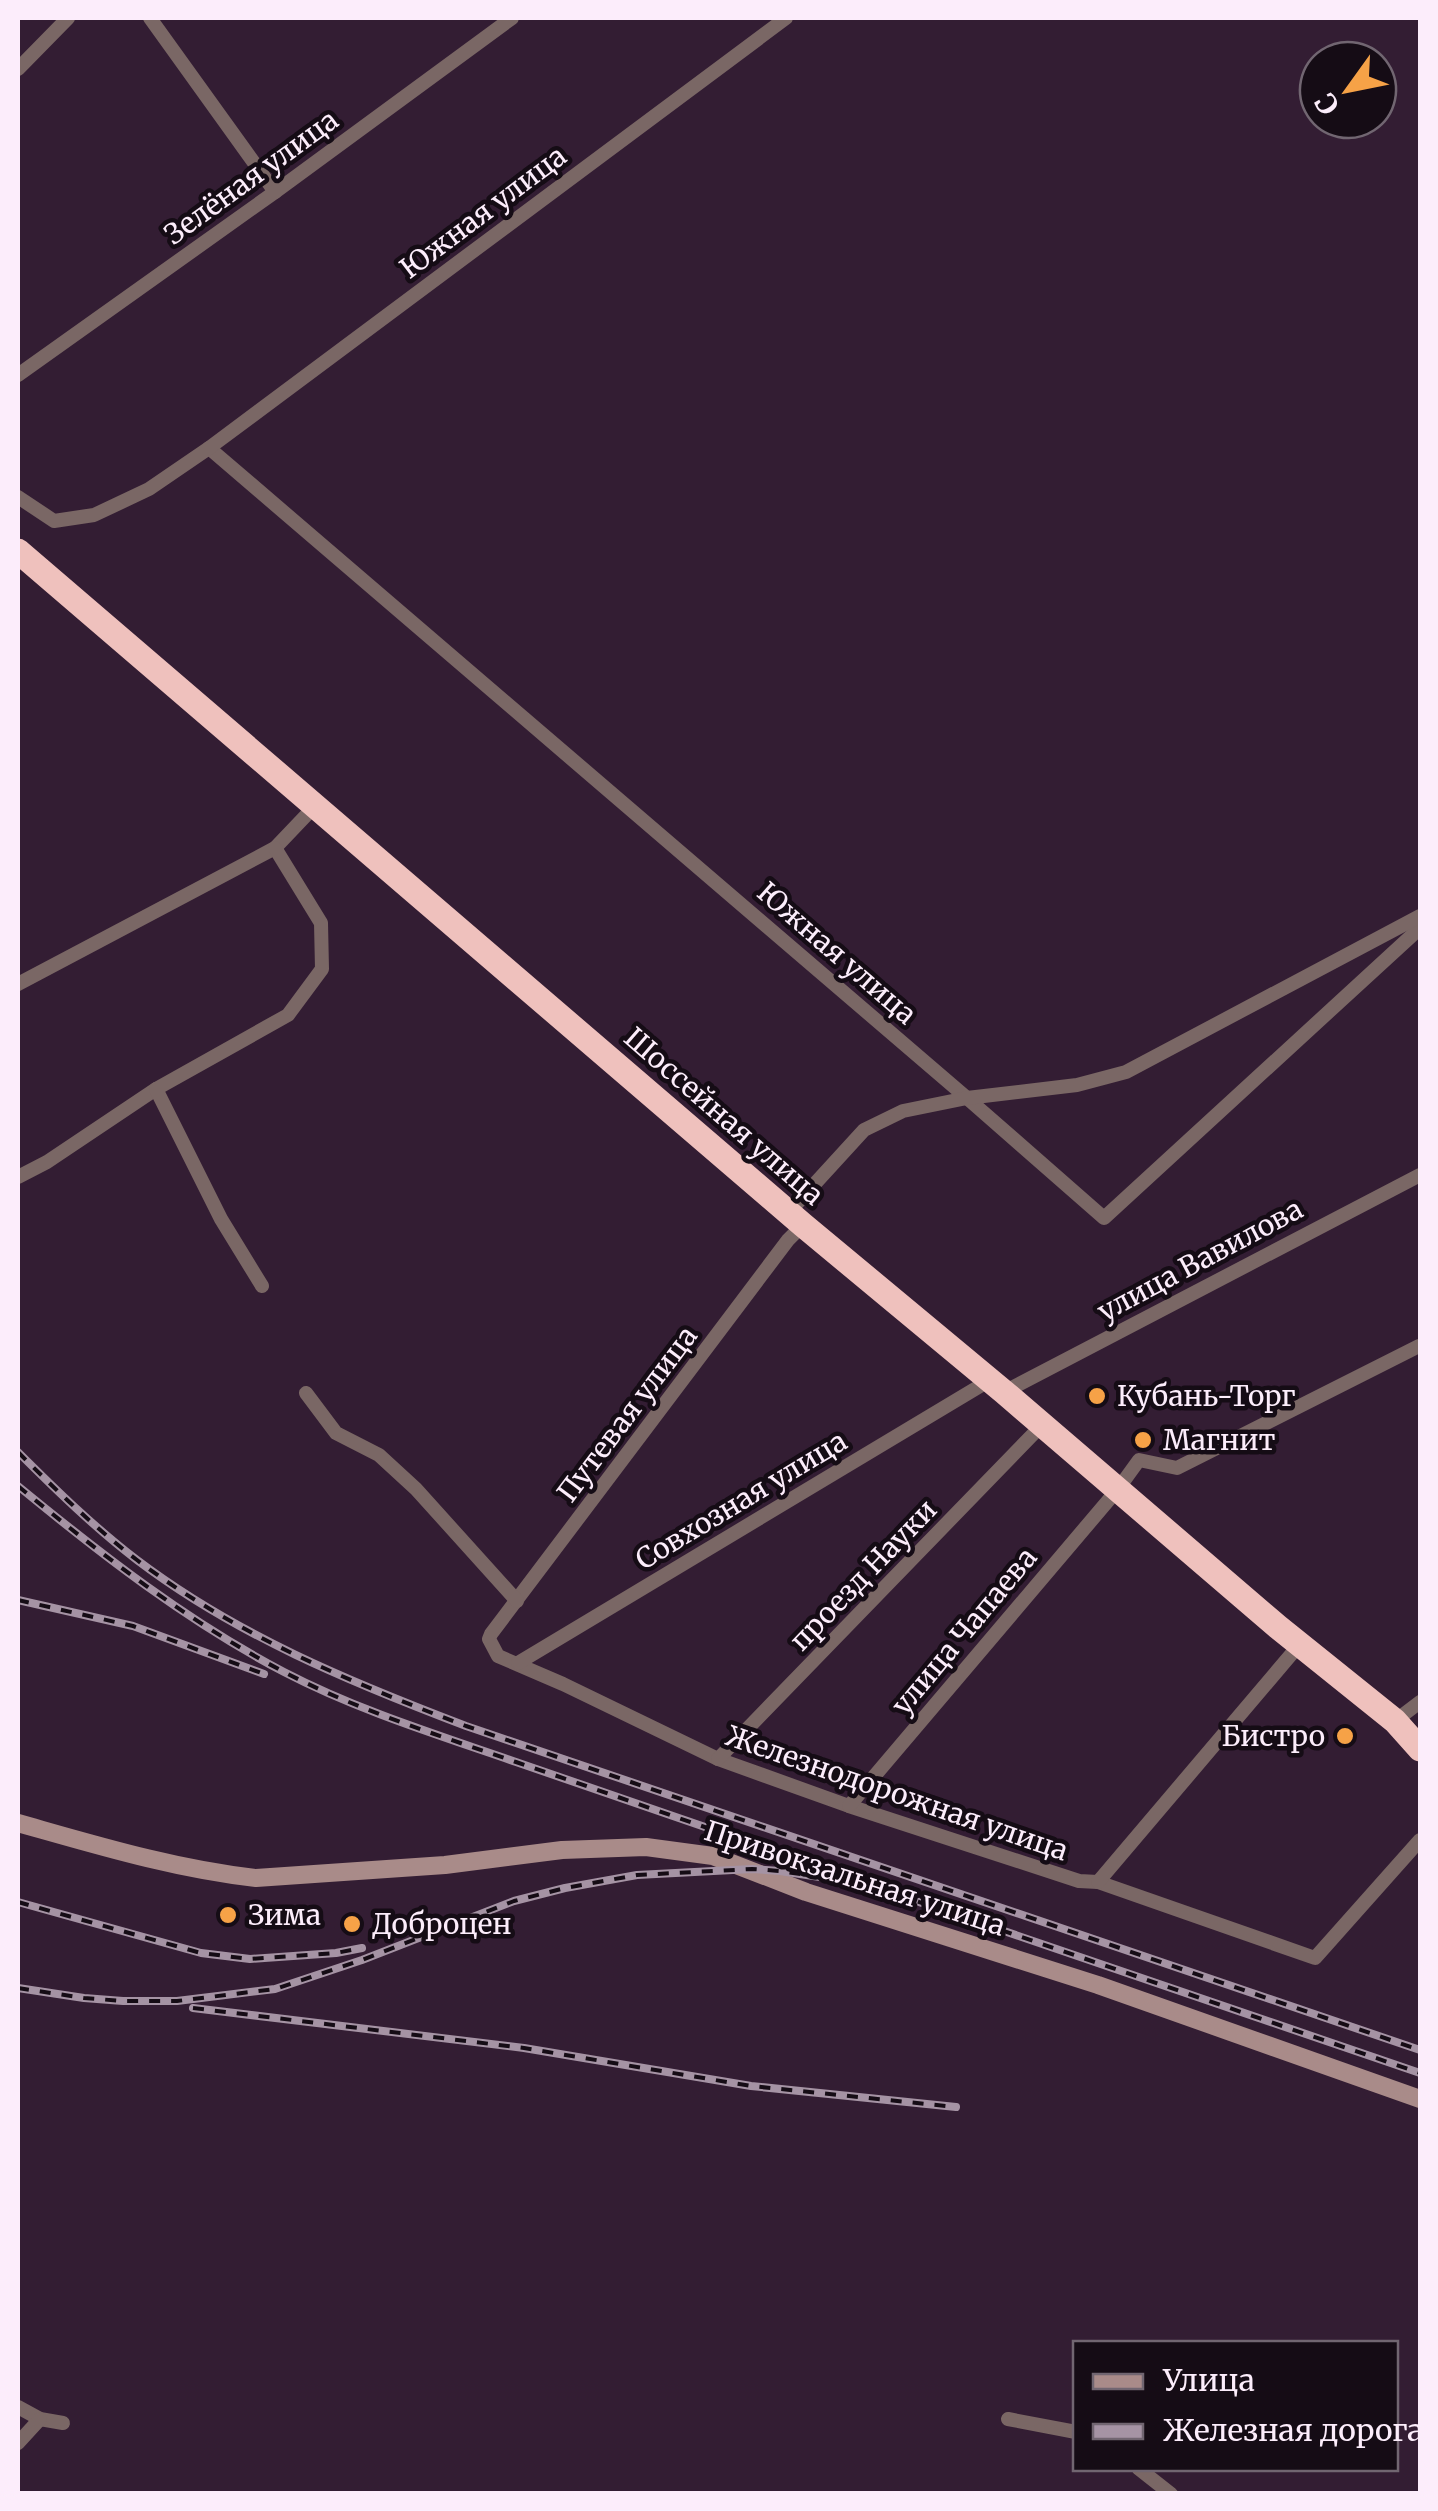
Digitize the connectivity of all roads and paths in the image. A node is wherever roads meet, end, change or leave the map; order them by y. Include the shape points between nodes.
1 (68, 18) edge
2 (150, 18) edge
3 (512, 18) edge
4 (786, 18) edge
5 (18, 69) edge
6 (274, 192) junction
7 (18, 375) edge
8 (209, 448) junction
9 (18, 497) edge
10 (18, 551) edge
11 (315, 806) junction
12 (275, 848) junction
13 (1420, 916) edge
14 (1420, 928) edge
15 (18, 984) edge
16 (156, 1090) junction
17 (968, 1098) junction
18 (1420, 1175) edge
19 (18, 1177) edge
20 (796, 1218) junction
21 (262, 1286) dead end
22 (1419, 1346) edge
23 (997, 1386) junction
24 (306, 1393) dead end
25 (1042, 1425) junction
26 (1118, 1489) junction
27 (517, 1601) junction
28 (491, 1634) joint
29 (1300, 1644) junction
30 (518, 1663) junction
31 (1420, 1702) edge
32 (1395, 1722) junction
33 (1420, 1734) edge
34 (1420, 1749) edge
35 (718, 1759) junction
36 (849, 1806) junction
37 (18, 1823) edge
38 (1420, 1840) edge
39 (1098, 1882) junction
40 (1420, 2099) edge
41 (18, 2407) edge
42 (40, 2419) junction
43 (1008, 2419) dead end
44 (63, 2423) dead end
45 (1073, 2431) edge
46 (18, 2443) edge
47 (1142, 2471) edge
48 (1171, 2494) edge

1 - 5 street
2 - 6 street
3 - 6 street, Зелёная улица
4 - 8 street, Южная улица
6 - 7 street, Зелёная улица
8 - 9 street, Южная улица via 150,489 94,515 54,521
8 - 17 street, Южная улица
10 - 11 highway, Шоссейная улица
11 - 12 street
11 - 20 highway, Шоссейная улица
12 - 15 street
12 - 16 street via 321,923 322,969 288,1015
13 - 17 street, Путевая улица via 1126,1072
14 - 17 street, Южная улица via 1104,1218
16 - 19 street
16 - 21 street
17 - 20 street, Путевая улица via 903,1111 864,1130
18 - 23 street, улица Вавилова
20 - 23 highway, Шоссейная улица
20 - 27 street, Путевая улица via 788,1240
22 - 26 street, улица Чапаева via 1178,1468 1139,1460
23 - 25 highway, Шоссейная улица
23 - 30 street, Совхозная улица
24 - 27 street via 336,1432 379,1455 416,1489
25 - 26 highway, Шоссейная улица
25 - 35 street, проезд Науки
26 - 29 highway, Шоссейная улица
26 - 36 street, улица Чапаева
27 - 28 street, Путевая улица
28 - 30 street, Железнодорожная улица via 498,1656
29 - 32 highway, Шоссейная улица
29 - 39 street
30 - 35 street, Железнодорожная улица
31 - 32 street
32 - 33 highway
32 - 34 highway
35 - 36 street, Железнодорожная улица
36 - 39 street, Железнодорожная улица via 1079,1882
37 - 40 main road, Привокзальная улица via 256,1878 445,1866 562,1850 674,1849 713,1856
38 - 39 street, Железнодорожная улица via 1314,1958
41 - 42 street
42 - 44 street
42 - 46 street
43 - 45 street
47 - 48 street

